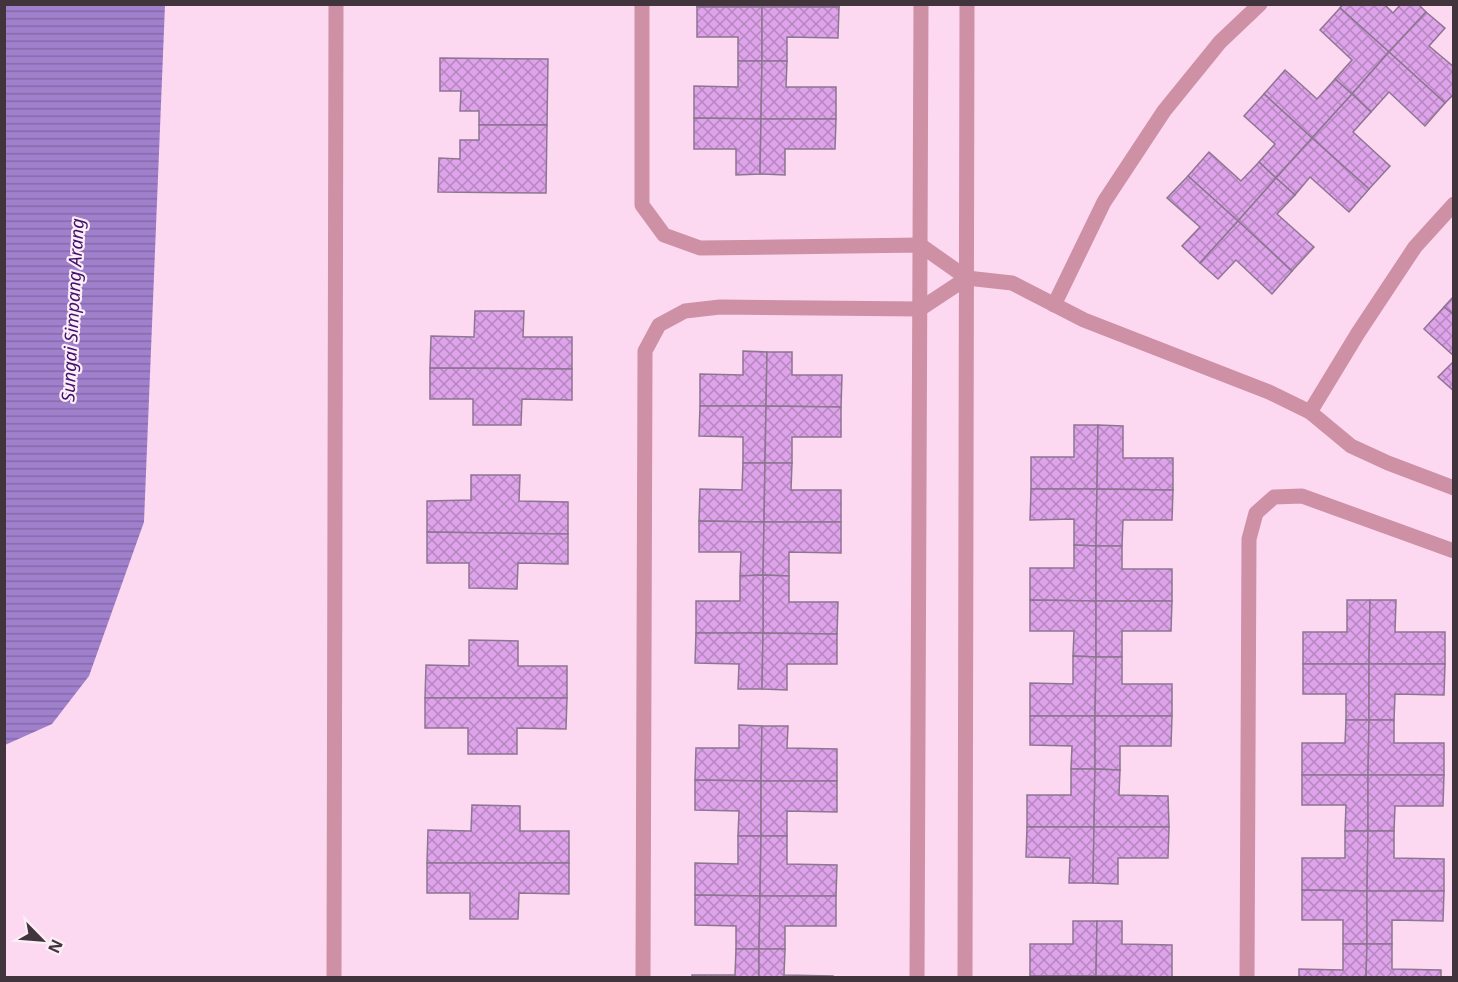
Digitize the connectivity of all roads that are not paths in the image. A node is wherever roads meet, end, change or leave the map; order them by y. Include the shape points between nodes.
1 (336, 4) edge
2 (642, 4) edge
3 (921, 4) edge
4 (968, 4) edge
5 (1253, 8) edge
6 (1454, 204) edge
7 (920, 245) junction
8 (967, 278) junction
9 (1054, 304) junction
10 (920, 309) junction
11 (1310, 412) junction
12 (1454, 488) edge
13 (1454, 551) edge
14 (334, 978) edge
15 (643, 978) edge
16 (917, 978) edge
17 (965, 978) edge
18 (1247, 978) edge

1 - 14 street
2 - 7 street via 642,205 664,235 700,248
3 - 7 street
4 - 8 street
5 - 9 street via 1164,111 1104,202
6 - 11 street via 1415,247
7 - 8 street
7 - 10 street
8 - 9 street via 1012,283
8 - 10 street
8 - 17 street
9 - 11 street via 1084,320 1269,392
10 - 15 street via 720,307 685,311 659,326 645,351
10 - 16 street
11 - 12 street via 1351,446
13 - 18 street via 1302,496 1274,497 1256,513 1249,539

